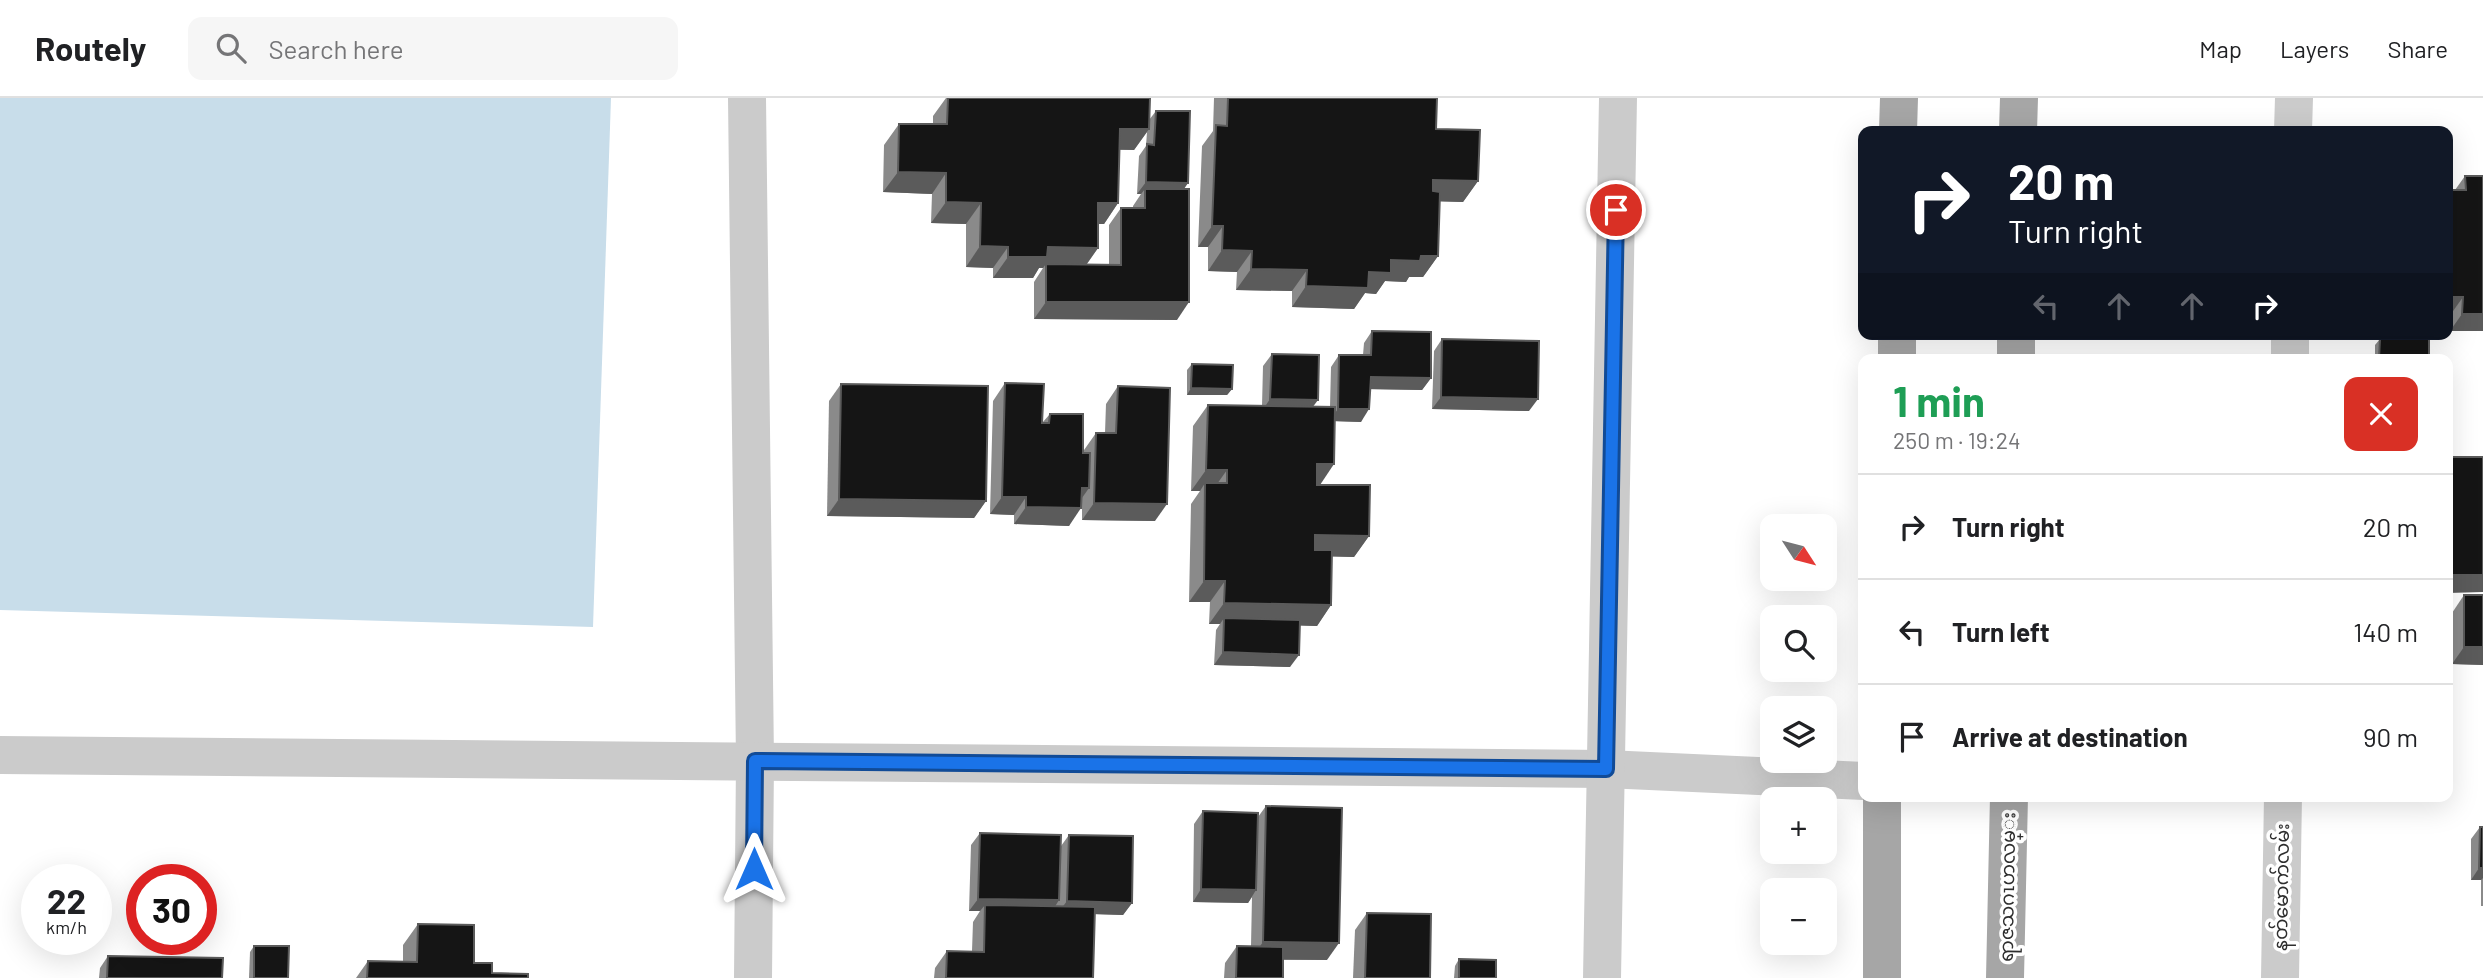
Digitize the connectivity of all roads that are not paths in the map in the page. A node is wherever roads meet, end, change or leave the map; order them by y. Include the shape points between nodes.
1 (747, 98) edge
2 (1618, 98) edge
3 (1899, 98) edge
4 (2019, 98) edge
5 (2294, 98) edge
6 (1898, 126) edge
7 (2018, 126) edge
8 (2293, 126) edge
9 (0, 755) edge
10 (755, 761) junction
11 (1606, 769) junction
12 (1858, 780) edge
13 (1882, 802) edge
14 (2009, 802) edge
15 (2283, 802) edge
16 (753, 978) edge
17 (1601, 978) edge
18 (1882, 978) edge
19 (2005, 978) edge
20 (2280, 978) edge

1 - 10 street
2 - 11 street
3 - 6 main road
4 - 7 main road
5 - 8 street
9 - 10 street
10 - 11 street
10 - 16 street
11 - 12 street
11 - 17 street
13 - 18 main road
14 - 19 main road, ရာဇသဂၤဟလမ္း
15 - 20 street, နတ်မောက်လမ်း

